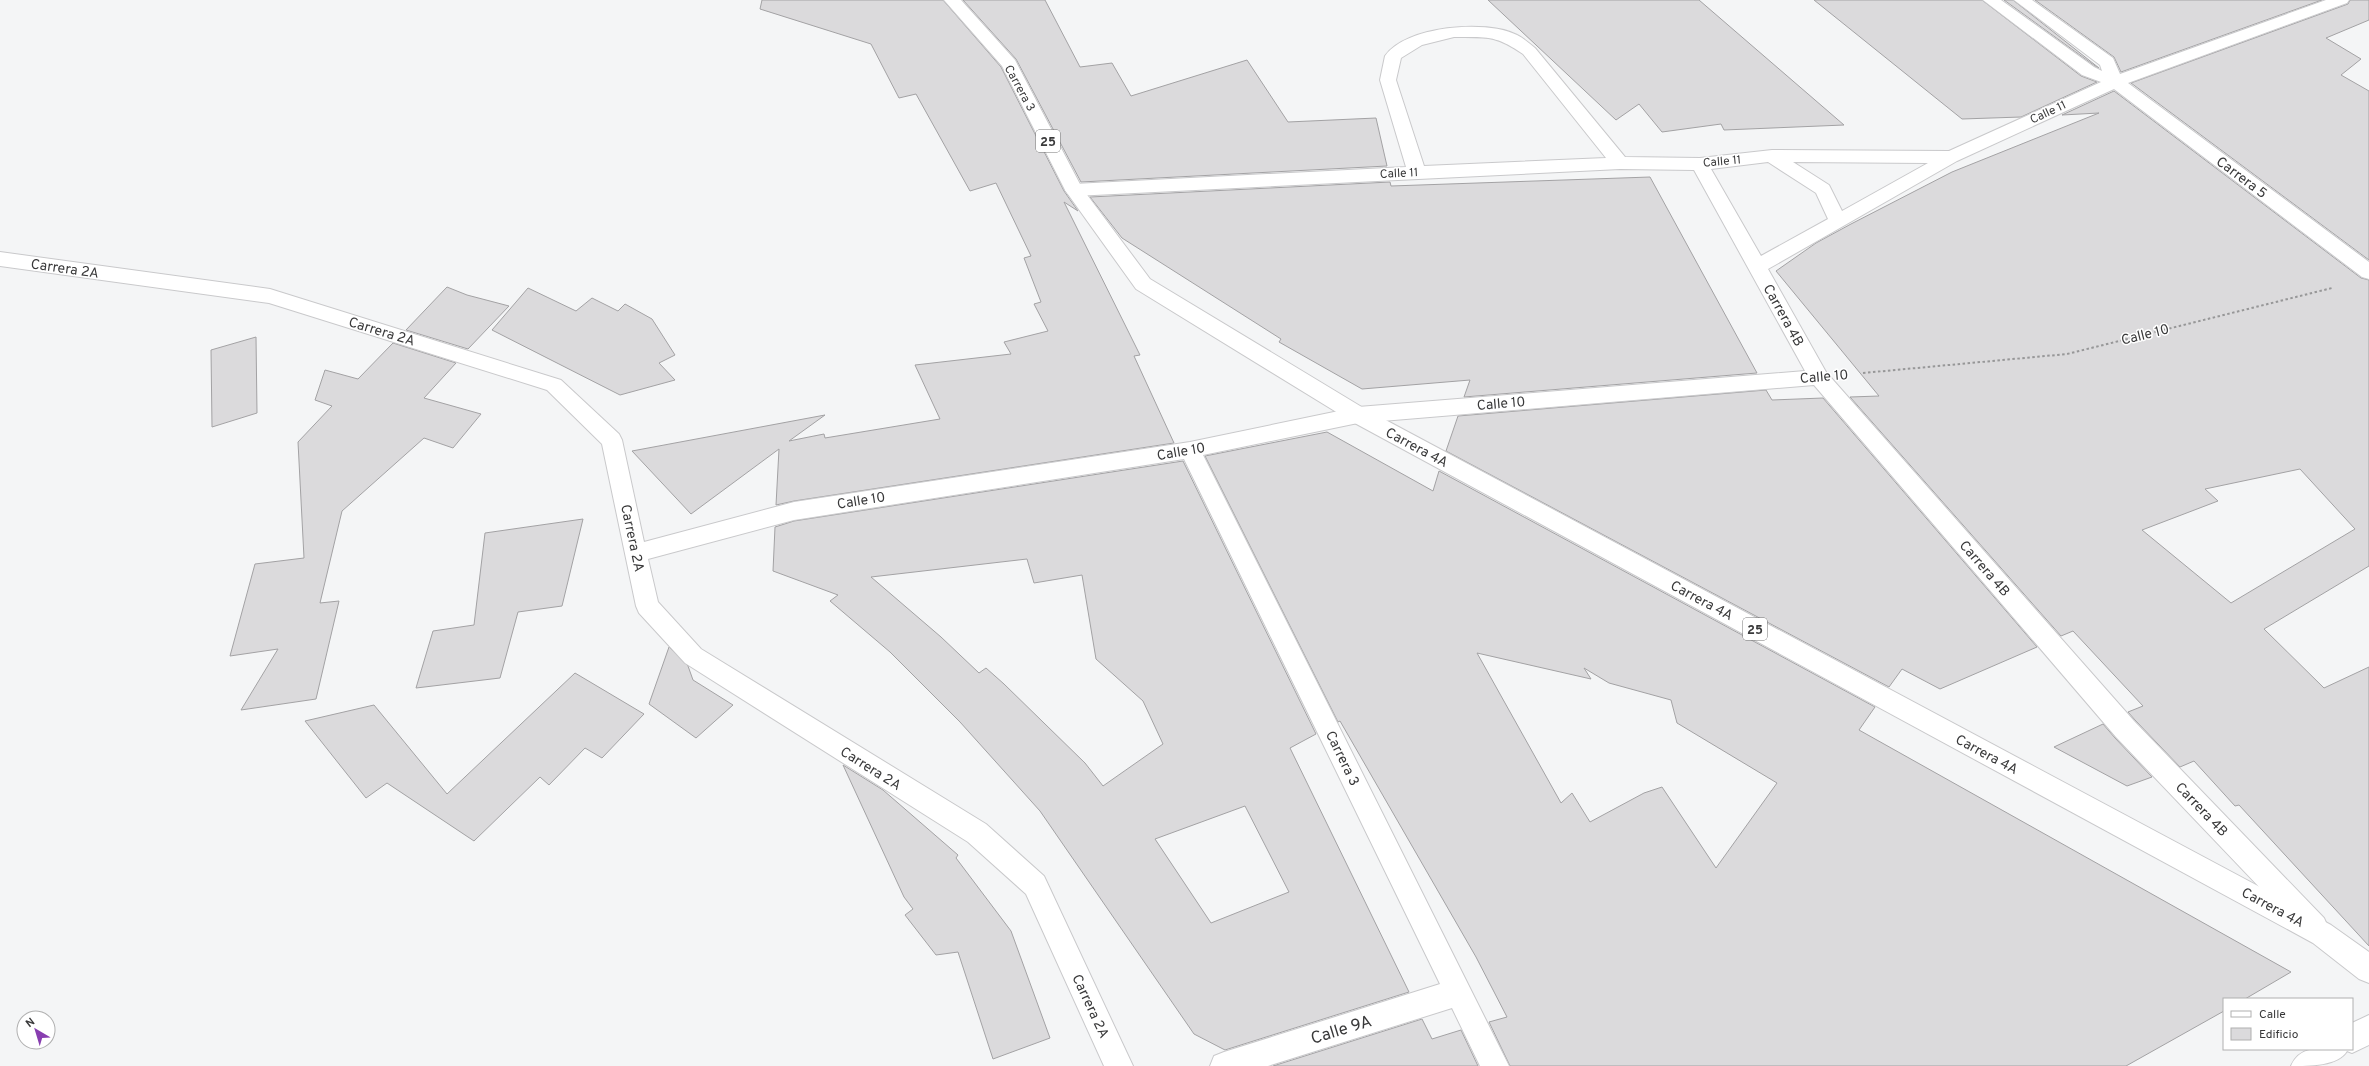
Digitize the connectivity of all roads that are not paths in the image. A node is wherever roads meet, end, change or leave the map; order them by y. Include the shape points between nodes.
1 (952, 0) edge
2 (1991, 0) edge
3 (2022, 0) edge
4 (2340, 0) edge
5 (2115, 82) junction
6 (1772, 156) junction
7 (1951, 157) junction
8 (1620, 163) junction
9 (1700, 164) junction
10 (1417, 172) junction
11 (1074, 190) junction
12 (1838, 221) junction
13 (0, 259) edge
14 (1757, 267) junction
15 (2369, 272) edge
16 (1143, 284) joint
17 (1819, 377) junction
18 (1358, 415) junction
19 (1190, 450) junction
20 (636, 553) junction
21 (2322, 934) junction
22 (2369, 969) edge
23 (1458, 992) junction
24 (2369, 1029) edge
25 (2353, 1038) edge
26 (2332, 1050) edge
27 (1119, 1066) edge
28 (1224, 1066) edge
29 (1495, 1066) edge
30 (2304, 1066) edge

1 - 11 street, Carrera 3 / 25 via 1009,64
2 - 5 street, Carrera 5 via 2088,71
3 - 5 street via 2107,62
4 - 5 street, Calle 11
5 - 7 street, Calle 11
5 - 15 street, Carrera 5
6 - 7 street, Calle 11
6 - 9 street, Calle 11
6 - 12 street via 1823,189
7 - 12 street
8 - 9 street, Calle 11
8 - 10 street, Calle 11
8 - 10 street via 1529,50 1511,38 1486,32 1454,32 1416,41 1393,56 1388,80
9 - 14 street, Carrera 4B
10 - 11 street, Calle 11
11 - 16 street, Carrera 3 / 25
12 - 14 street
13 - 20 street, Carrera 2A via 270,296 554,385 612,440
14 - 17 street, Carrera 4B
16 - 18 street, Carrera 4A / 25
17 - 18 street, Calle 10
17 - 21 street, Carrera 4B via 2125,729
18 - 19 street, Calle 10
18 - 21 street, Carrera 4A / 25
19 - 20 street, Calle 10 via 794,510
19 - 23 street, Carrera 3
20 - 27 street, Carrera 2A via 647,606 693,656 976,834 1035,885
21 - 22 street, Carrera 4A / 25
23 - 28 street, Calle 9A
23 - 29 street, Carrera 3
24 - 25 street
26 - 30 street

